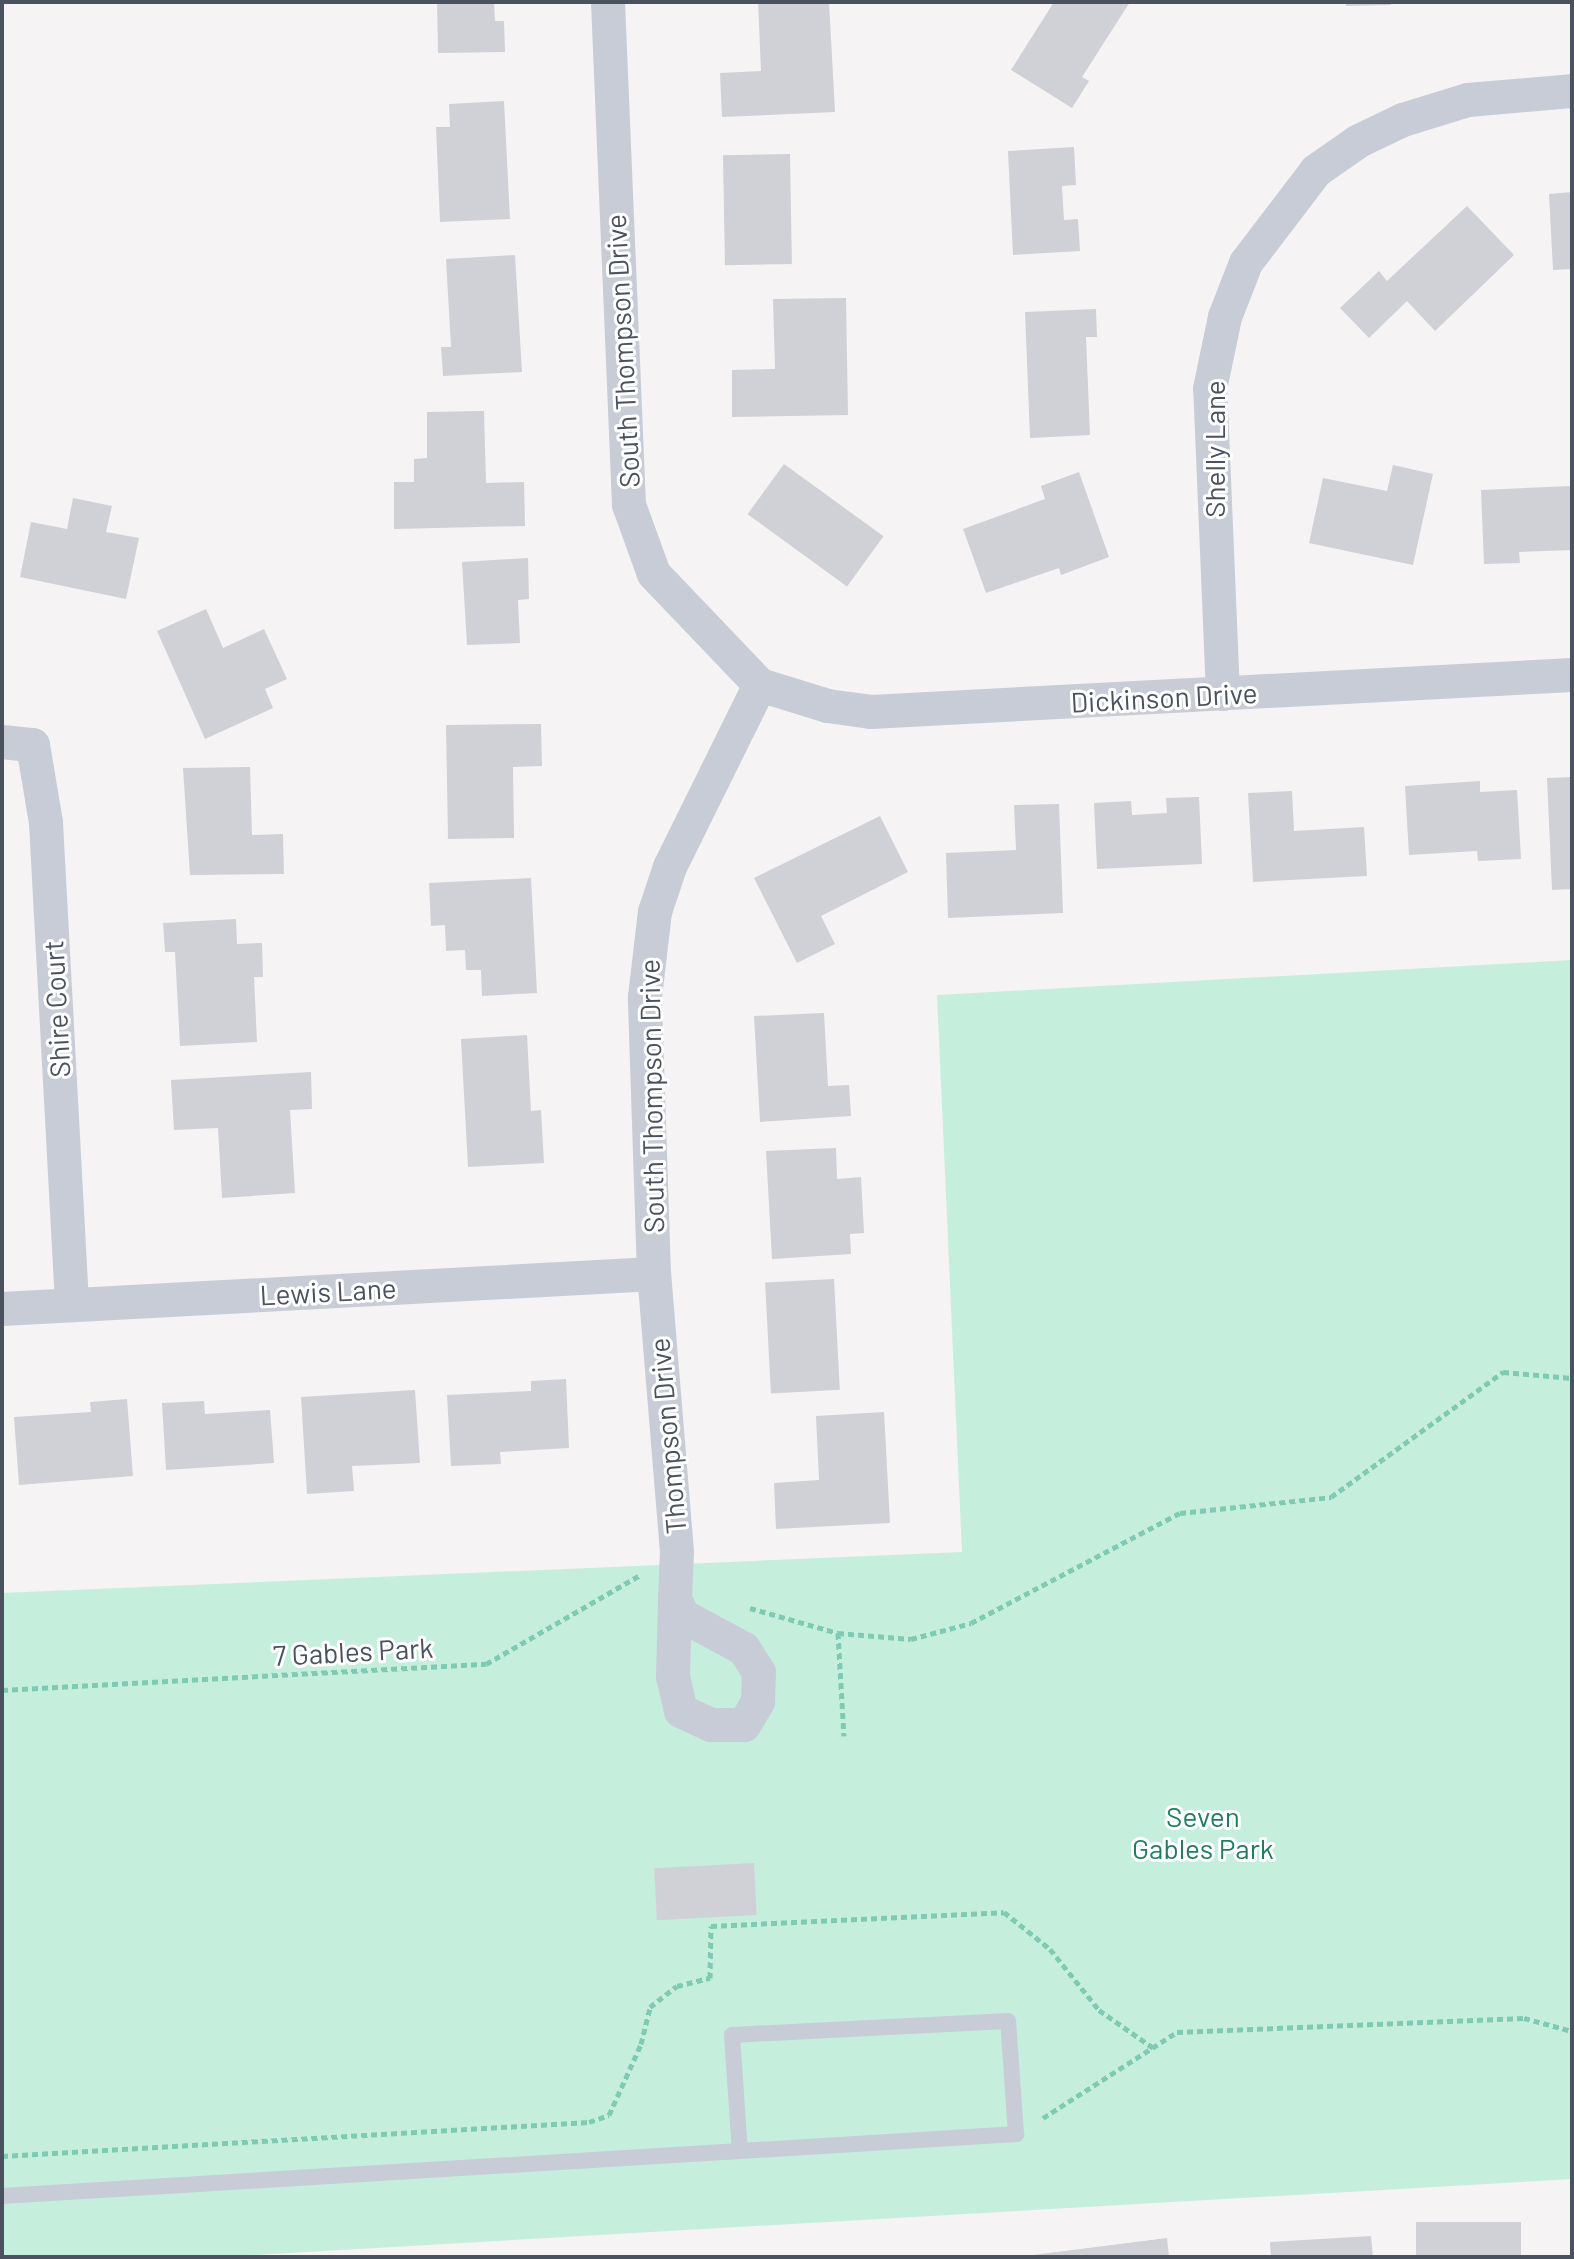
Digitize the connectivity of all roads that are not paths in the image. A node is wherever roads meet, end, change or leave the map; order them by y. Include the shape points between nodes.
1 (608, 2) edge
2 (1572, 91) edge
3 (1572, 675) edge
4 (760, 685) junction
5 (1223, 694) junction
6 (2, 742) edge
7 (654, 1274) junction
8 (72, 1305) junction
9 (2, 1309) edge
10 (675, 1599) dead end
11 (740, 2151) junction
12 (2, 2196) edge

1 - 4 street, South Thompson Drive via 629,505 654,574
2 - 5 street, Shelly Lane via 1468,100 1403,120 1359,141 1316,171 1246,263 1225,317 1210,389
3 - 5 street, Dickinson Drive
4 - 5 street, Dickinson Drive via 828,706 871,712
4 - 7 street, South Thompson Drive via 670,867 649,944 645,997
6 - 8 street, Shire Court via 33,745 46,823
7 - 8 street, Lewis Lane
7 - 10 street, Thompson Drive via 677,1552
8 - 9 street, Lewis Lane
11 - 11 lane via 732,2035 1008,2021 1016,2134
11 - 12 lane

